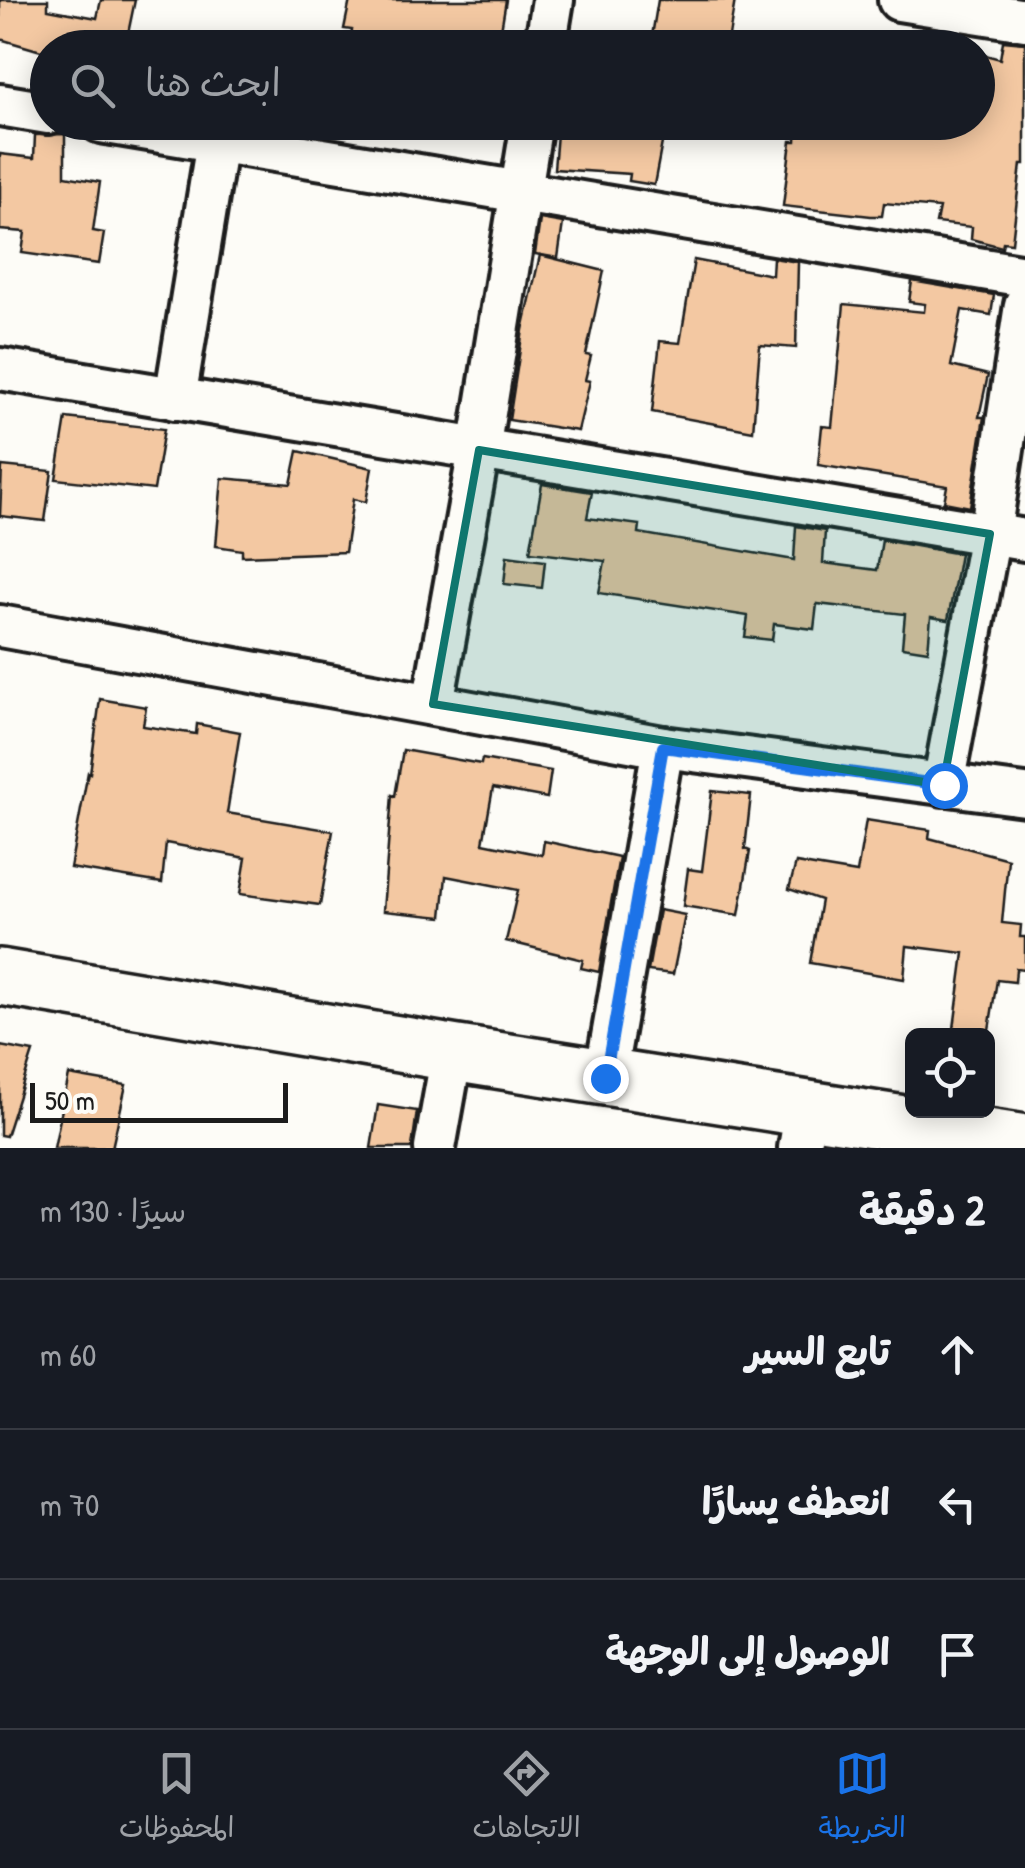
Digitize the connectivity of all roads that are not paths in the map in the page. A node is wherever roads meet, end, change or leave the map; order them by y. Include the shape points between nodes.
1 (553, 0) edge
2 (899, 0) edge
3 (1025, 20) edge
4 (548, 30) edge
5 (0, 106) edge
6 (30, 111) edge
7 (205, 140) edge
8 (529, 140) edge
9 (217, 142) junction
10 (520, 193) junction
11 (1025, 276) edge
12 (1025, 305) edge
13 (0, 370) edge
14 (175, 399) junction
15 (479, 450) junction
16 (1007, 537) edge
17 (0, 626) edge
18 (433, 704) junction
19 (663, 747) junction
20 (944, 785) junction
21 (1025, 795) edge
22 (0, 977) edge
23 (452, 1053) junction
24 (605, 1078) junction
25 (802, 1129) edge
26 (1025, 1143) edge
27 (435, 1148) edge

1 - 4 street
2 - 3 street
5 - 6 street
7 - 9 street
8 - 10 street
9 - 10 street
9 - 14 street
10 - 11 street
10 - 15 street
12 - 16 street
13 - 14 street
14 - 15 street
15 - 16 street
15 - 18 street
16 - 20 street
17 - 18 street
18 - 19 street
19 - 20 street
19 - 24 street
20 - 21 street
22 - 23 main road
23 - 24 main road
23 - 27 street
24 - 25 main road
25 - 26 main road

